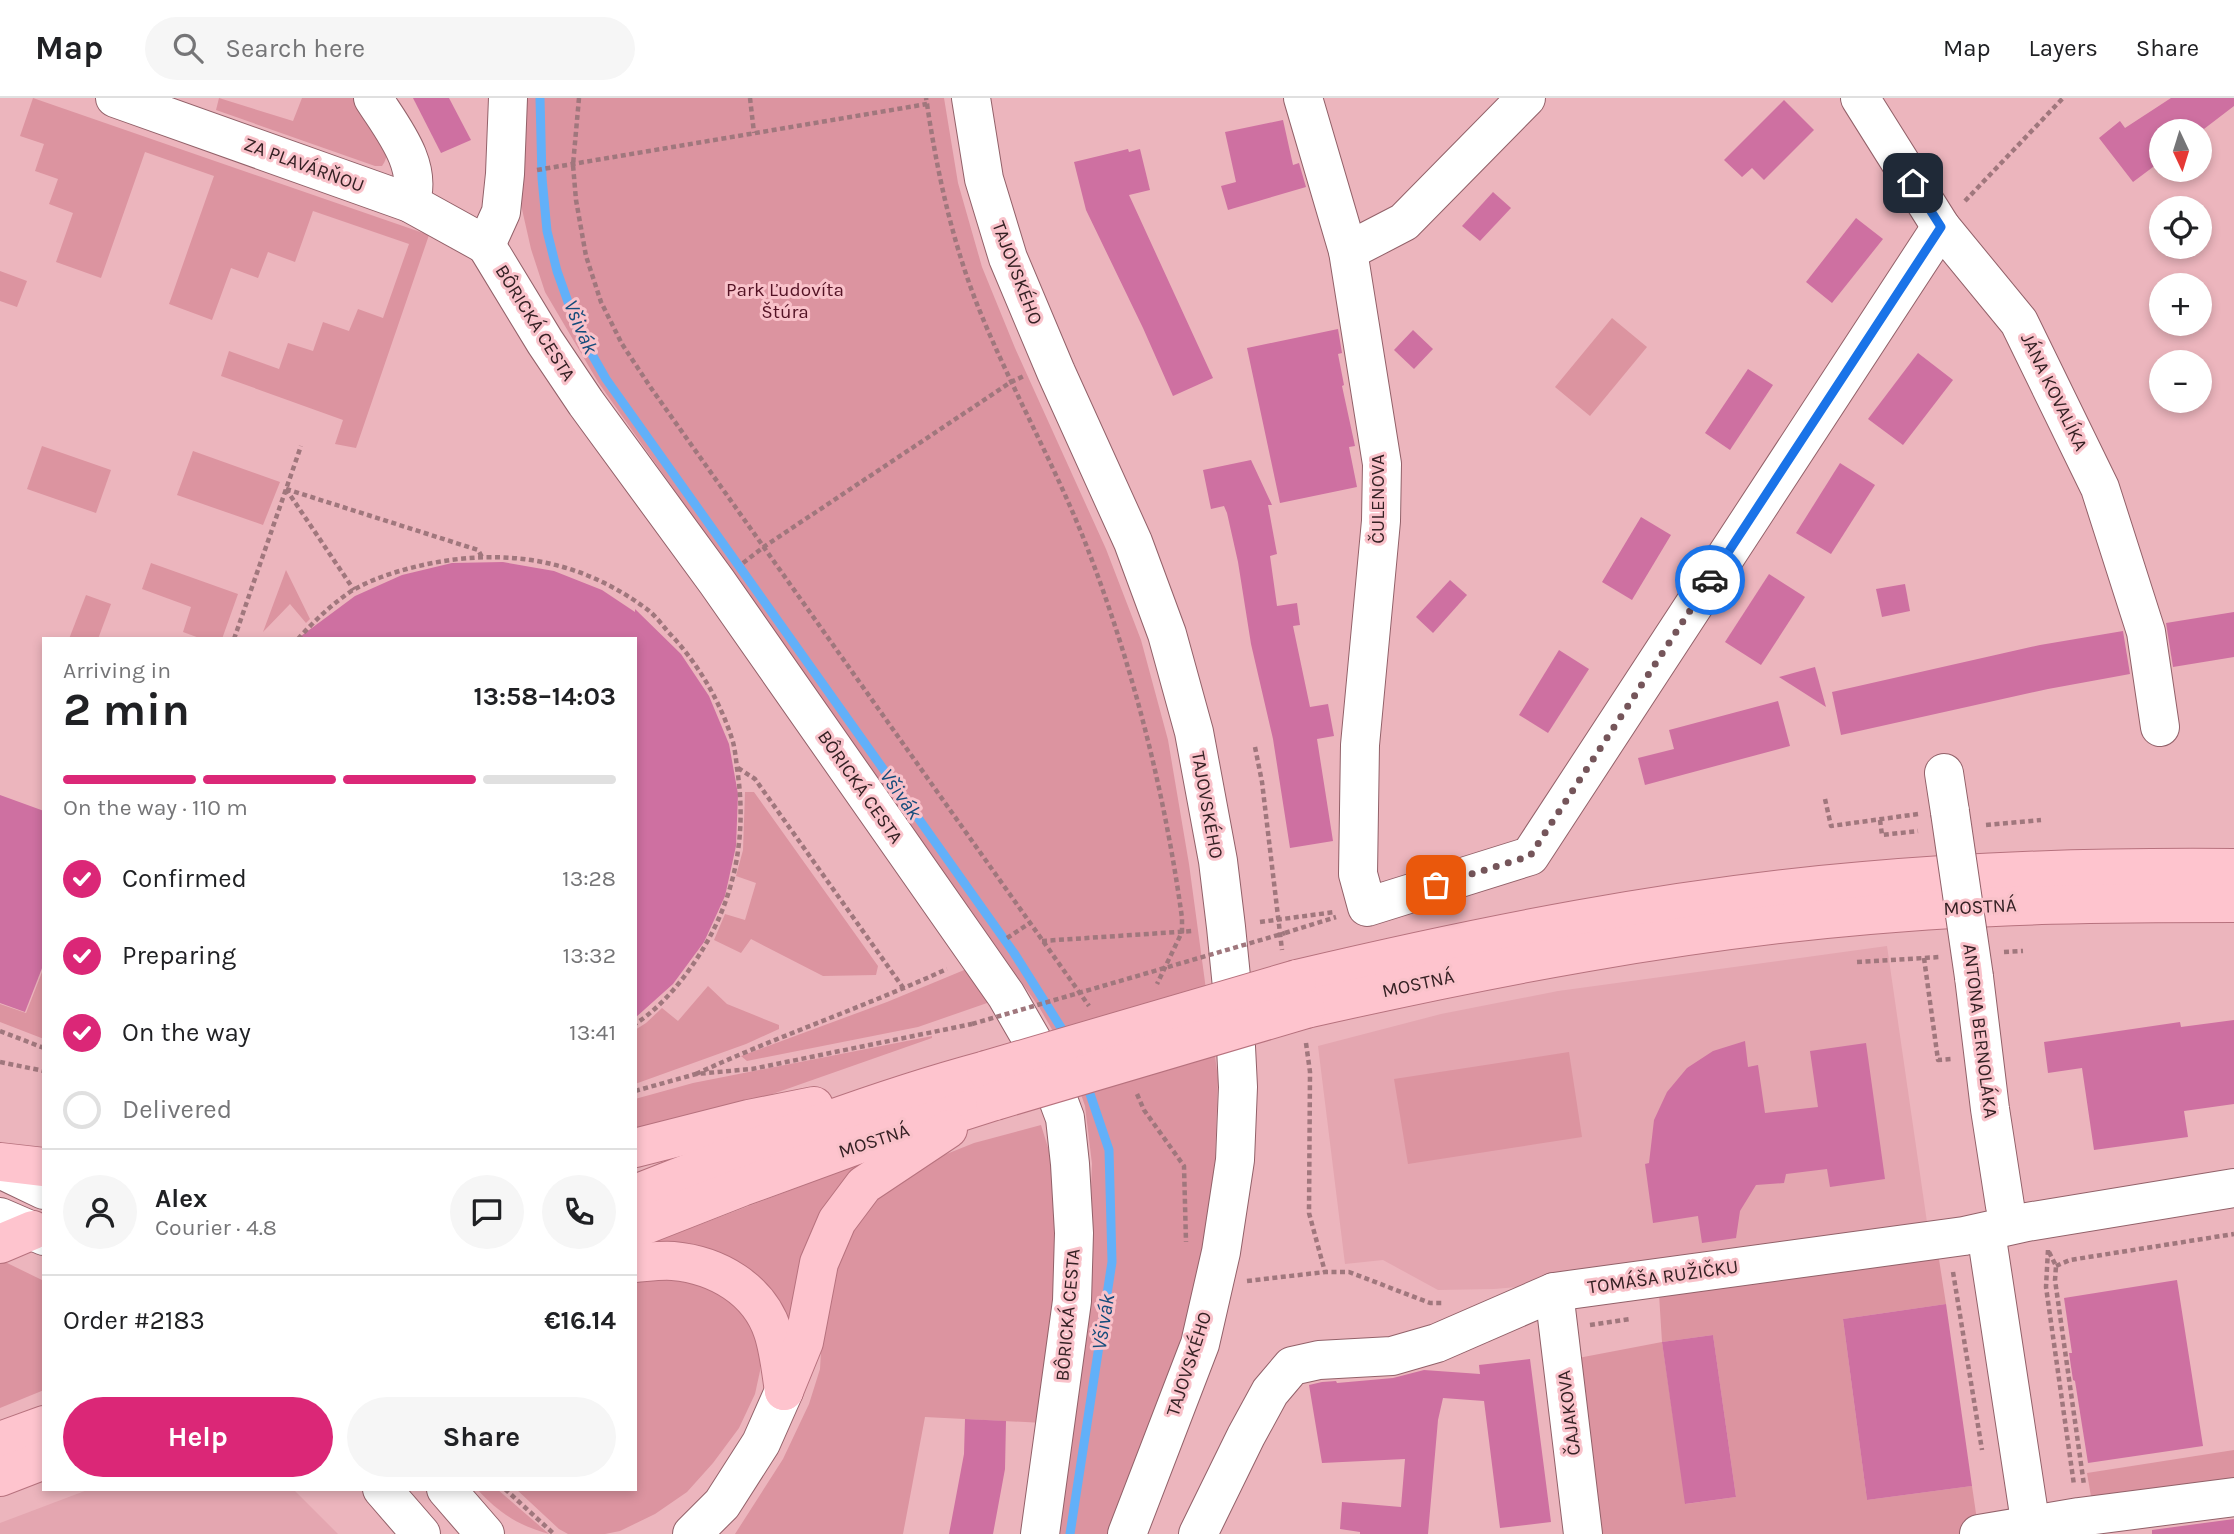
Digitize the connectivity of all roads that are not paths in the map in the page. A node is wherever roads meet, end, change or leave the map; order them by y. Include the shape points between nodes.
1 (116, 98) edge
2 (373, 98) edge
3 (508, 98) edge
4 (971, 98) edge
5 (1303, 98) edge
6 (1526, 98) edge
7 (1860, 98) edge
8 (410, 203) junction
9 (1941, 227) junction
10 (486, 245) junction
11 (1348, 251) junction
12 (2160, 727) dead end
13 (1944, 773) dead end
14 (2234, 868) edge
15 (2228, 905) edge
16 (1297, 993) junction
17 (982, 1088) junction
18 (637, 1147) edge
19 (0, 1162) edge
20 (42, 1167) edge
21 (0, 1170) edge
22 (2234, 1188) edge
23 (42, 1189) edge
24 (637, 1193) edge
25 (1995, 1219) junction
26 (637, 1228) edge
27 (637, 1263) edge
28 (1554, 1292) junction
29 (784, 1391) junction
30 (42, 1425) edge
31 (0, 1441) edge
32 (42, 1461) edge
33 (0, 1477) edge
34 (384, 1491) edge
35 (448, 1491) edge
36 (2234, 1497) edge
37 (2031, 1529) edge
38 (487, 1531) edge
39 (421, 1534) edge
40 (692, 1534) edge
41 (1040, 1534) edge
42 (1127, 1534) edge
43 (1198, 1534) edge
44 (1583, 1534) edge
45 (1979, 1534) edge

1 - 8 street, ZA PLAVÁRŇOU
2 - 8 street via 405,150 415,189
3 - 10 street, BÔRICKÁ CESTA via 501,212
4 - 42 street, TAJOVSKÉHO via 984,179 1008,258 1133,542 1167,634 1195,732 1227,927 1238,1087 1235,1160 1216,1276 1200,1345
5 - 11 street, ČULENOVA
6 - 11 street via 1404,222
7 - 9 street, JÁNA KOVALÍKA
8 - 10 street, ZA PLAVÁRŇOU
9 - 11 street, ČULENOVA via 1530,856 1367,906 1358,874 1360,745 1382,464
9 - 12 street, JÁNA KOVALÍKA via 2019,322 2100,488 2146,632
10 - 41 street, BÔRICKÁ CESTA via 586,403 1006,995 1043,1059 1065,1118 1074,1233 1072,1301
13 - 25 street, ANTONA BERNOLÁKA, bridge via 1938,821 1974,977 1990,1110
14 - 16 main road, MOSTNÁ via 2123,867 1937,875 1745,894 1432,947
15 - 16 main road, MOSTNÁ via 2005,905 1868,915 1734,929 1438,979
16 - 17 main road, MOSTNÁ, bridge
17 - 18 main road via 749,1119
17 - 24 main road, MOSTNÁ via 743,1152
17 - 26 main road, MOSTNÁ via 857,1146
17 - 29 main road via 864,1185 836,1221 819,1263 804,1342
19 - 20 main road
21 - 23 street
22 - 25 street, TOMÁŠA RUŽIČKU via 2045,1234
25 - 28 street, TOMÁŠA RUŽIČKU
25 - 37 street, ANTONA BERNOLÁKA
27 - 29 main road via 672,1261 712,1269 739,1285 758,1303 773,1333
28 - 43 street, TOMÁŠA RUŽIČKU via 1437,1343 1392,1356 1292,1366 1270,1392
28 - 44 street, ČAJAKOVA
29 - 40 street via 761,1443 722,1504
30 - 31 main road
32 - 33 main road
34 - 39 street
35 - 38 street
36 - 37 street via 2084,1516
37 - 45 street

